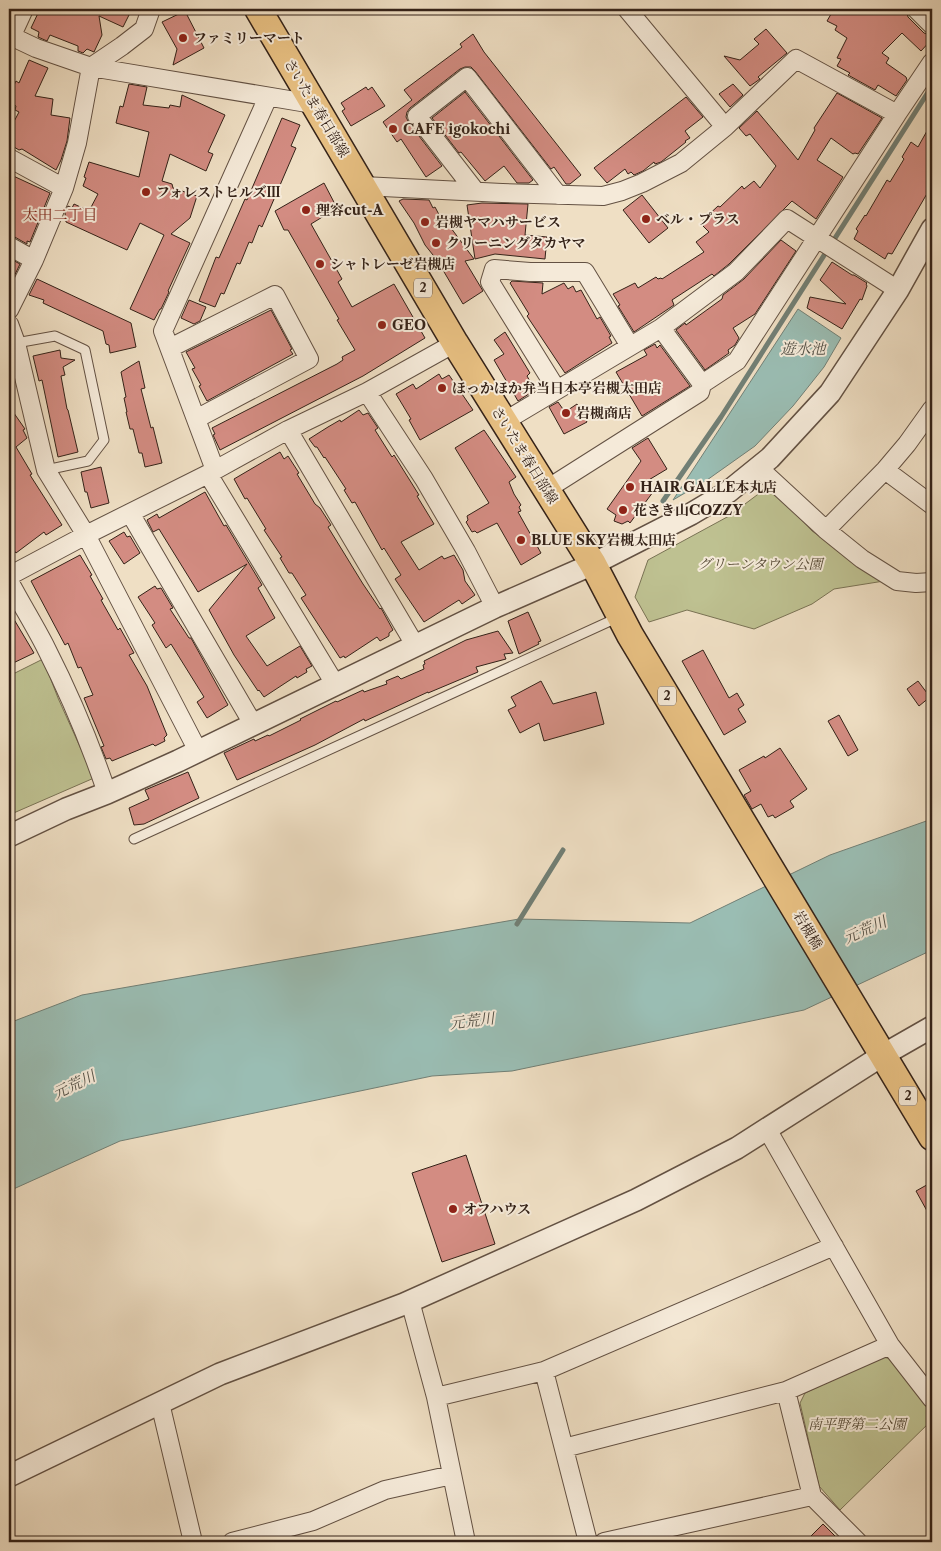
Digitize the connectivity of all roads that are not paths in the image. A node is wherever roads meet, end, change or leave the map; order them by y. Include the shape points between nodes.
1 (24, 9) edge
2 (151, 9) edge
3 (258, 9) edge
4 (627, 9) edge
5 (916, 9) edge
6 (932, 25) edge
7 (11, 31) edge
8 (932, 62) edge
9 (91, 67) junction
10 (268, 97) junction
11 (313, 104) junction
12 (897, 114) junction
13 (725, 127) junction
14 (9, 158) edge
15 (363, 186) junction
16 (64, 188) junction
17 (476, 192) junction
18 (558, 195) junction
19 (932, 230) edge
20 (826, 244) junction
21 (9, 246) edge
22 (34, 260) junction
23 (898, 290) junction
24 (9, 310) edge
25 (9, 324) edge
26 (661, 328) junction
27 (16, 343) junction
28 (455, 343) junction
29 (630, 346) junction
30 (170, 348) junction
31 (15, 368) edge
32 (702, 384) junction
33 (557, 390) junction
34 (367, 392) junction
35 (932, 409) edge
36 (196, 420) junction
37 (504, 421) junction
38 (288, 430) junction
39 (759, 468) junction
40 (46, 470) junction
41 (885, 470) junction
42 (211, 472) junction
43 (547, 489) junction
44 (932, 504) edge
45 (130, 513) junction
46 (826, 530) junction
47 (86, 535) junction
48 (593, 564) junction
49 (9, 576) edge
50 (9, 582) edge
51 (932, 582) edge
52 (494, 607) junction
53 (620, 616) junction
54 (415, 645) junction
55 (335, 684) junction
56 (253, 724) junction
57 (198, 751) junction
58 (107, 793) junction
59 (745, 826) joint
60 (9, 836) edge
61 (134, 839) dead end
62 (932, 1027) edge
63 (877, 1045) junction
64 (767, 1129) junction
65 (932, 1137) edge
66 (834, 1246) junction
67 (410, 1301) junction
68 (890, 1345) junction
69 (544, 1371) junction
70 (786, 1391) junction
71 (436, 1397) junction
72 (932, 1399) edge
73 (160, 1402) junction
74 (564, 1448) junction
75 (452, 1475) junction
76 (9, 1476) edge
77 (812, 1496) junction
78 (193, 1542) edge
79 (232, 1542) edge
80 (466, 1542) edge
81 (588, 1542) edge
82 (604, 1542) edge
83 (858, 1542) edge

1 - 7 street
2 - 9 street via 144,29
3 - 11 main road, さいたま春日部線 / 2
4 - 13 street
5 - 6 street
7 - 9 street via 17,39 36,48
8 - 12 street
9 - 10 street
9 - 16 street via 77,143
10 - 11 street
10 - 30 street via 163,332
11 - 15 main road, さいたま春日部線 / 2
12 - 13 street via 796,59
12 - 20 street
13 - 18 street via 681,163 642,183 603,196
14 - 16 street
15 - 17 street
15 - 28 main road, さいたま春日部線 / 2
16 - 22 street
17 - 18 street
17 - 18 street via 417,116 467,77
19 - 23 street
20 - 23 street
20 - 26 street via 787,219 736,272
20 - 32 street via 737,361
21 - 22 street
22 - 24 street
23 - 39 street via 830,393
25 - 27 street
26 - 29 street
26 - 32 street
27 - 31 street
27 - 40 lane via 55,336 85,350 104,440 88,461
28 - 34 street
28 - 37 main road, さいたま春日部線 / 2
29 - 33 street
29 - 33 street via 585,272 494,269 490,282
30 - 36 street
30 - 36 street via 275,296 309,359
31 - 40 street
32 - 43 street via 700,392
33 - 37 street
34 - 38 street
34 - 52 street via 424,479
35 - 41 street
36 - 42 street
37 - 43 main road, さいたま春日部線 / 2
38 - 42 street
38 - 54 street
39 - 46 street
39 - 48 street via 692,514
40 - 47 street
41 - 44 street
41 - 46 street
42 - 45 street
42 - 55 street
43 - 48 main road, さいたま春日部線 / 2
45 - 47 street
45 - 56 street
46 - 51 street via 862,559 897,581
47 - 49 street
47 - 57 street
48 - 52 street
48 - 53 main road, さいたま春日部線 / 2
50 - 58 street via 60,678
52 - 54 street
53 - 59 main road, さいたま春日部線 / 2
53 - 61 lane
54 - 55 street
55 - 56 street
56 - 57 street
57 - 58 street
58 - 60 street
59 - 63 main road, 岩槻橋 / 2
62 - 63 street
63 - 64 street
63 - 65 main road, 2
64 - 66 street
64 - 67 street via 636,1200
66 - 68 street
66 - 69 street
67 - 71 street
67 - 73 street via 220,1374
68 - 70 street
68 - 72 street
69 - 71 street
69 - 74 street
70 - 74 street
70 - 77 street
71 - 75 street
73 - 76 street
73 - 78 street
74 - 81 street
75 - 79 street via 384,1490 313,1522
75 - 80 street
77 - 82 street
77 - 83 street

